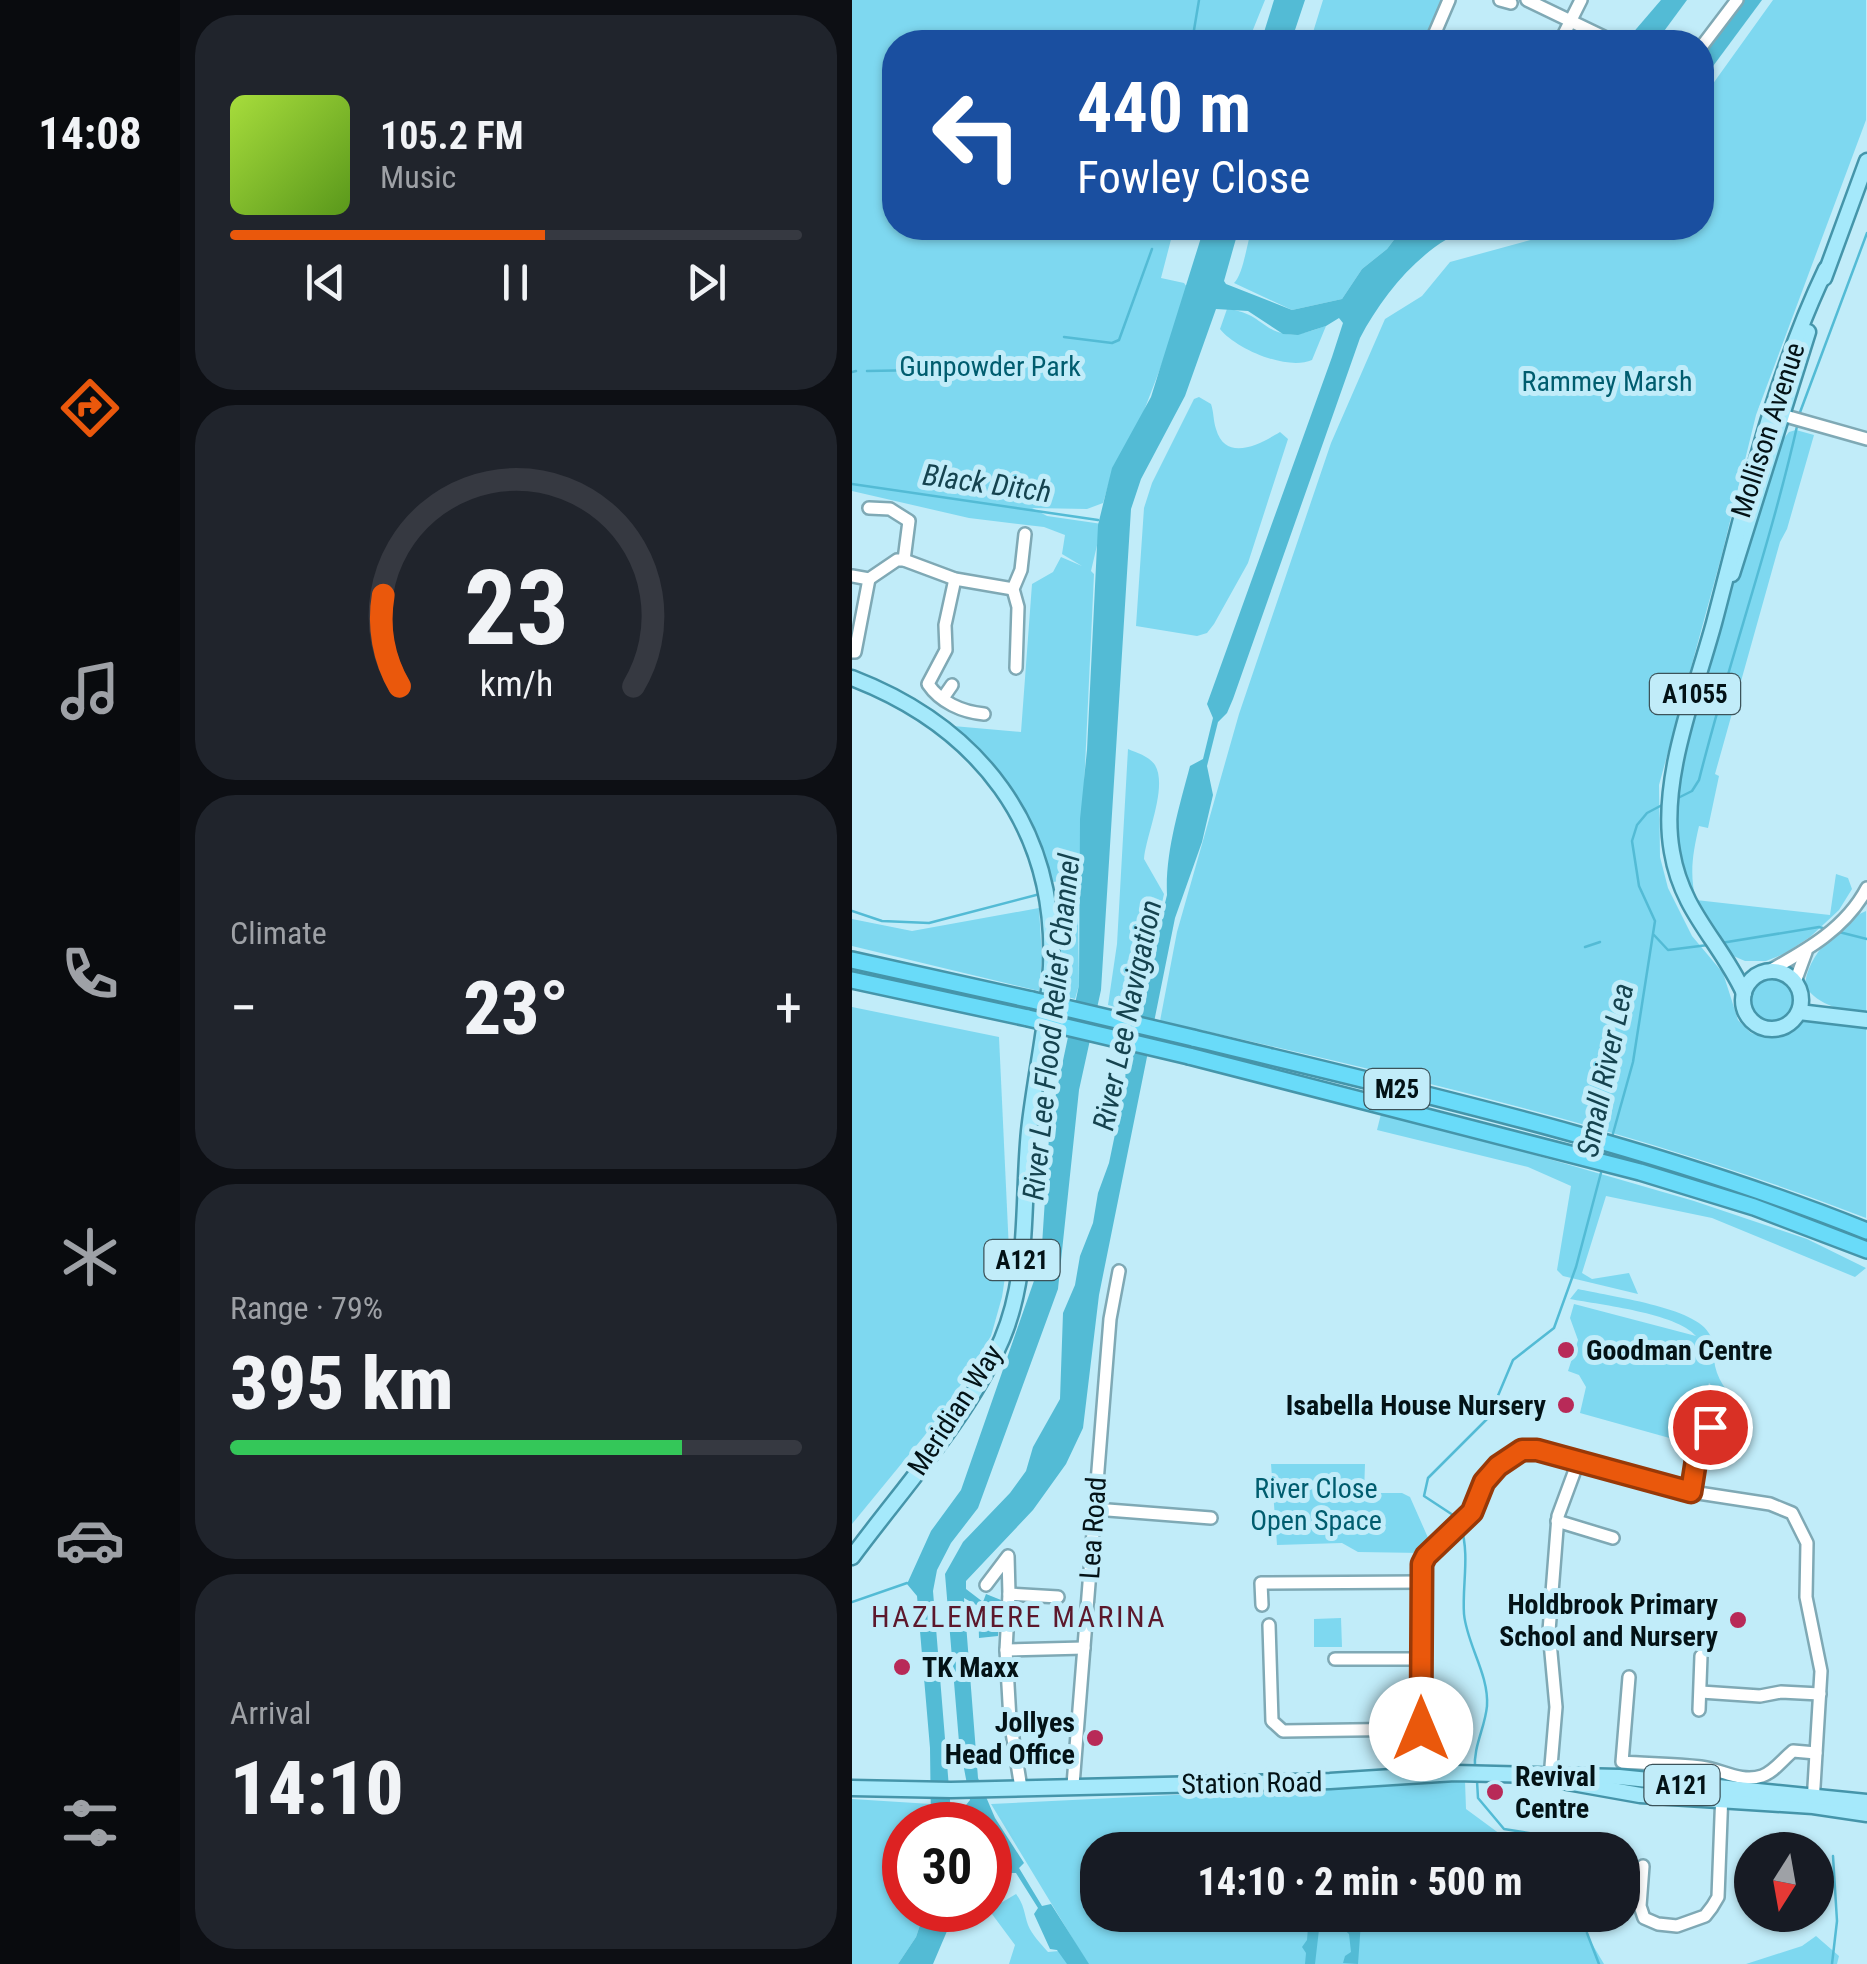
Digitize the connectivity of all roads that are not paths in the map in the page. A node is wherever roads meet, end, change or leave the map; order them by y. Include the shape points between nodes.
1 (1449, 0) edge
2 (1527, 0) edge
3 (1581, 0) edge
4 (1737, 0) edge
5 (1571, 21) junction
6 (1437, 30) edge
7 (1566, 30) edge
8 (1590, 30) edge
9 (1714, 30) edge
10 (1866, 161) edge
11 (1782, 415) junction
12 (1866, 439) edge
13 (869, 508) dead end
14 (1024, 534) dead end
15 (904, 560) junction
16 (852, 576) edge
17 (869, 579) junction
18 (956, 579) junction
19 (1014, 589) junction
20 (852, 652) edge
21 (1016, 668) dead end
22 (852, 678) edge
23 (952, 685) dead end
24 (943, 698) junction
25 (984, 714) dead end
26 (1866, 888) edge
27 (1806, 952) junction
28 (852, 960) edge
29 (1729, 965) junction
30 (1766, 972) junction
31 (852, 980) edge
32 (1798, 988) junction
33 (1744, 993) junction
34 (1799, 1012) junction
35 (1849, 1018) junction
36 (1866, 1020) edge
37 (1866, 1231) edge
38 (1866, 1250) edge
39 (1119, 1270) dead end
40 (1725, 1429) dead end
41 (1578, 1462) junction
42 (1691, 1492) junction
43 (1095, 1510) junction
44 (1211, 1518) dead end
45 (1557, 1520) junction
46 (1613, 1538) dead end
47 (852, 1557) edge
48 (1420, 1582) junction
49 (986, 1584) dead end
50 (1009, 1594) junction
51 (1058, 1597) dead end
52 (1262, 1605) dead end
53 (1270, 1625) dead end
54 (1084, 1648) junction
55 (1006, 1650) junction
56 (1701, 1656) dead end
57 (1335, 1659) dead end
58 (1421, 1659) junction
59 (1628, 1677) dead end
60 (1701, 1692) junction
61 (1820, 1694) junction
62 (1699, 1710) dead end
63 (1421, 1729) junction
64 (1816, 1753) junction
65 (1422, 1774) junction
66 (1550, 1778) junction
67 (1073, 1785) junction
68 (852, 1788) edge
69 (1021, 1788) junction
70 (1722, 1795) junction
71 (1813, 1801) junction
72 (1866, 1802) edge
73 (1866, 1814) edge
74 (1643, 1866) dead end

1 - 6 street
2 - 5 street
3 - 5 street
4 - 9 street
5 - 7 street
5 - 8 street
10 - 11 main road, Mollison Avenue / A1055
11 - 12 street
11 - 29 main road, Mollison Avenue / A1055 via 1722,594 1670,801 1677,876 1688,905
13 - 15 street via 890,509 908,521
14 - 19 street
15 - 17 street
15 - 18 street
16 - 17 street
17 - 20 street
18 - 19 street
18 - 24 street via 944,625 946,650 928,680
19 - 21 street
22 - 47 main road, Meridian Way / A121 via 926,714 981,762 1023,820 1043,874 1051,967 1015,1301 983,1378
23 - 24 street
24 - 25 street
26 - 27 street
27 - 30 street
27 - 32 street
28 - 37 highway, M25, bridge via 1600,1142
29 - 30 main road, Mollison Avenue
29 - 33 main road, Mollison Avenue / A1055
30 - 32 main road, Mollison Avenue via 1784,974
30 - 33 main road
31 - 38 highway, M25, bridge via 1189,1056 1624,1167
32 - 34 main road
32 - 35 main road, Mollison Avenue
33 - 34 main road, Mollison Avenue via 1745,1012 1762,1028 1788,1025
34 - 35 main road, Mollison Avenue
35 - 36 main road, Mollison Avenue
39 - 43 street, Lea Road
40 - 42 street via 1702,1430
41 - 42 street
41 - 45 street
41 - 48 street via 1537,1450 1514,1454 1484,1482 1469,1515 1424,1558
42 - 61 street via 1781,1507 1797,1520 1807,1544 1806,1597 1820,1656
43 - 44 street
43 - 54 street, Lea Road
45 - 46 street
45 - 66 street via 1548,1638 1556,1707
48 - 52 street via 1260,1582
48 - 58 street
49 - 50 street via 1008,1556
50 - 51 street
50 - 55 street
53 - 63 street via 1276,1728
54 - 55 street
54 - 67 street, Lea Road
55 - 69 street
56 - 60 street
57 - 58 street
58 - 63 street
59 - 64 street via 1622,1762 1752,1777 1766,1774 1792,1751
60 - 61 street
60 - 62 street
61 - 64 street
63 - 65 street
64 - 71 street
65 - 66 main road, Station Road / A121
65 - 67 main road, Station Road / A121
66 - 70 main road, A121 via 1619,1778
67 - 69 main road, Station Road / A121
68 - 69 main road, A121
70 - 71 main road, A121
70 - 74 street via 1718,1897 1704,1916 1677,1926 1644,1918
71 - 72 main road, A121
71 - 73 main road, A121

